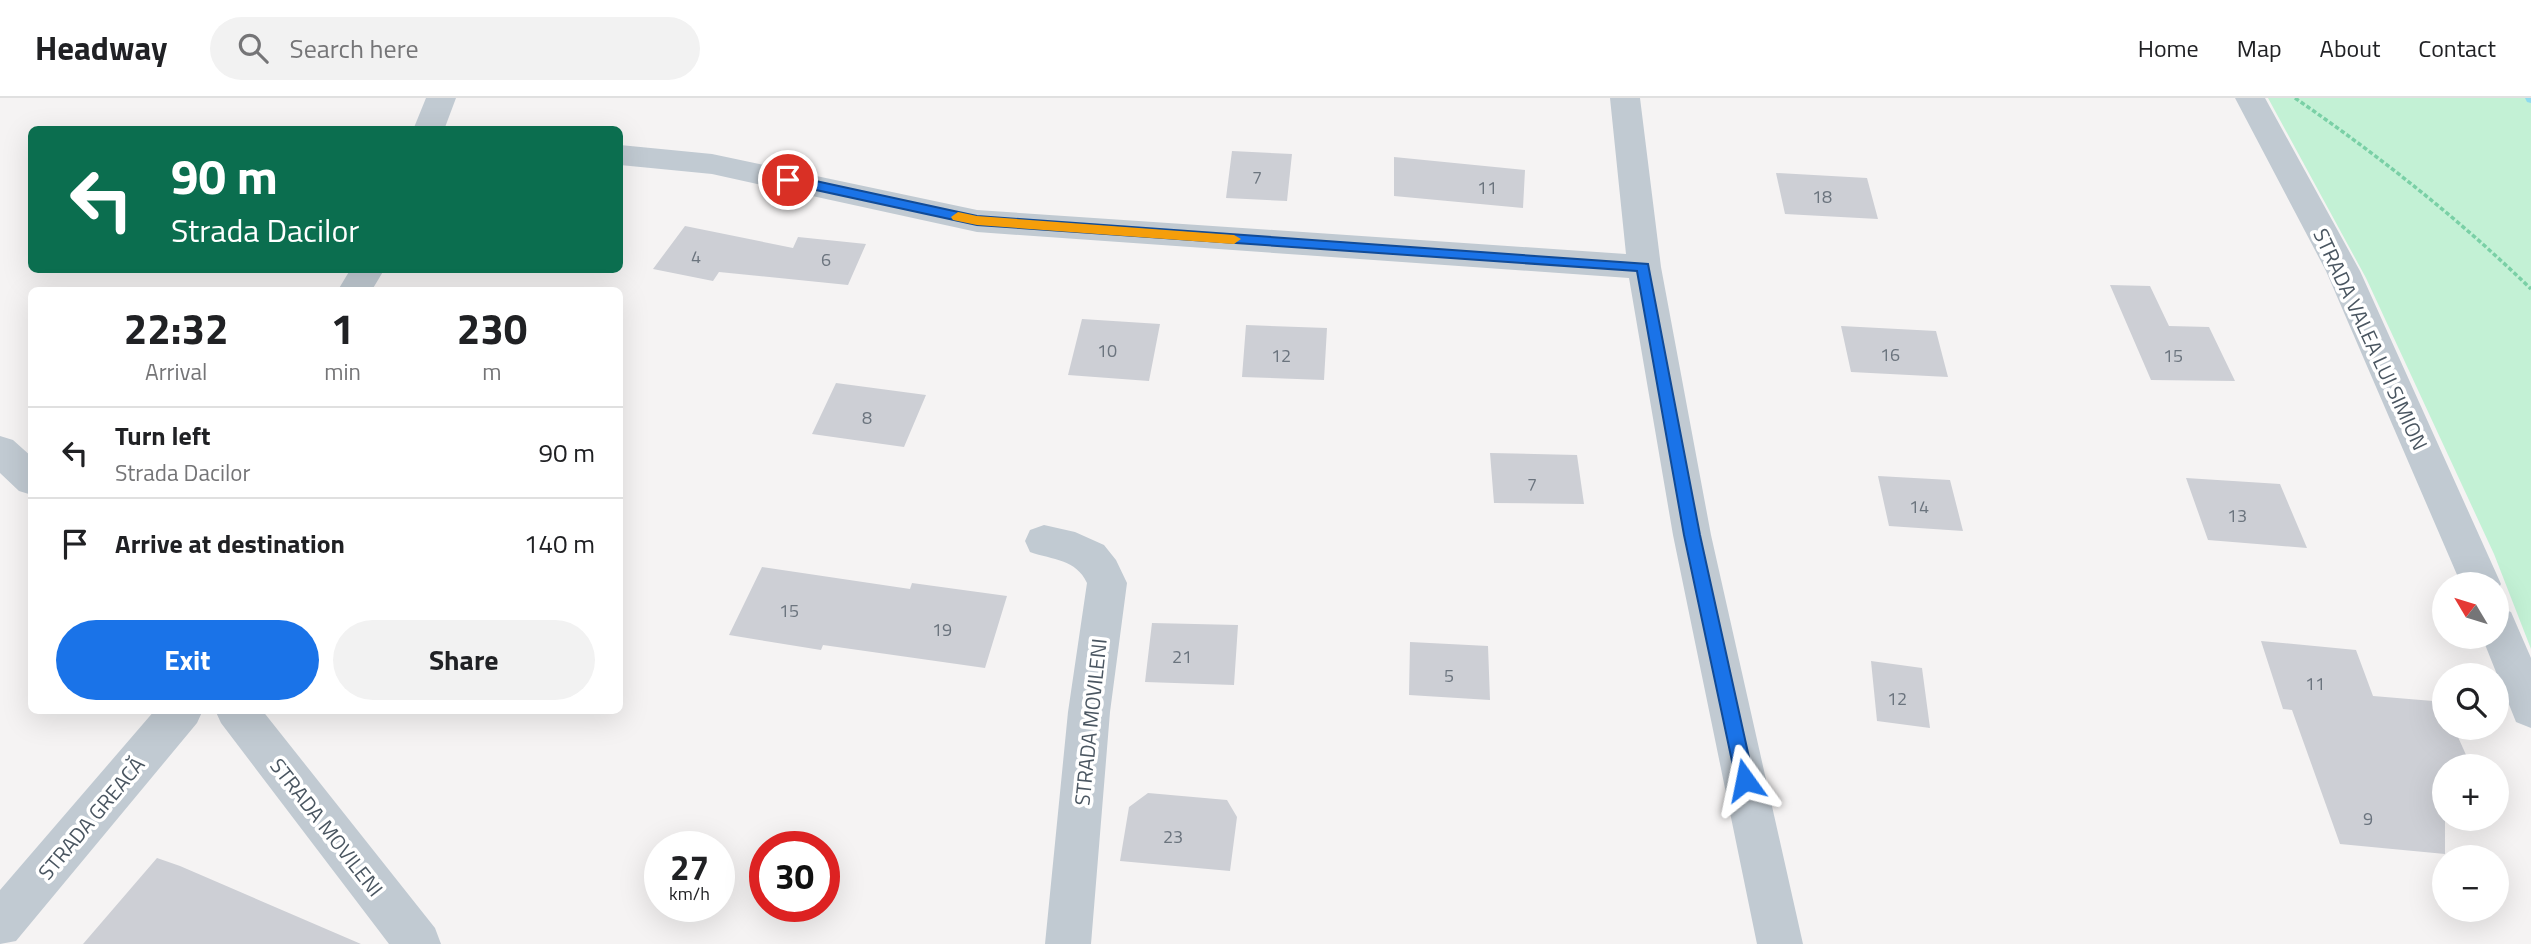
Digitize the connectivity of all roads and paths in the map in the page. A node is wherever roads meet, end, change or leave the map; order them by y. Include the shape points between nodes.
1 (441, 98) edge
2 (1625, 98) edge
3 (2250, 98) edge
4 (2294, 98) edge
5 (430, 126) edge
6 (623, 155) edge
7 (1644, 267) junction
8 (2531, 289) edge
9 (0, 450) edge
10 (28, 476) edge
11 (1044, 541) dead end
12 (2476, 572) edge
13 (2507, 649) edge
14 (2531, 709) edge
15 (179, 714) edge
16 (239, 714) edge
17 (0, 926) edge
18 (418, 944) edge
19 (1069, 944) edge
20 (1780, 944) edge

1 - 5 street
2 - 7 street
3 - 12 street, STRADA VALEA LUI SIMION via 2343,271
4 - 8 path via 2417,187 2479,237
6 - 7 street via 712,164 977,221
7 - 20 street via 1692,535
9 - 10 street
11 - 19 street, STRADA MOVILENI via 1082,549 1100,563 1107,583 1089,712
13 - 14 street
15 - 17 street, STRADA GREACĂ
16 - 18 street, STRADA MOVILENI

